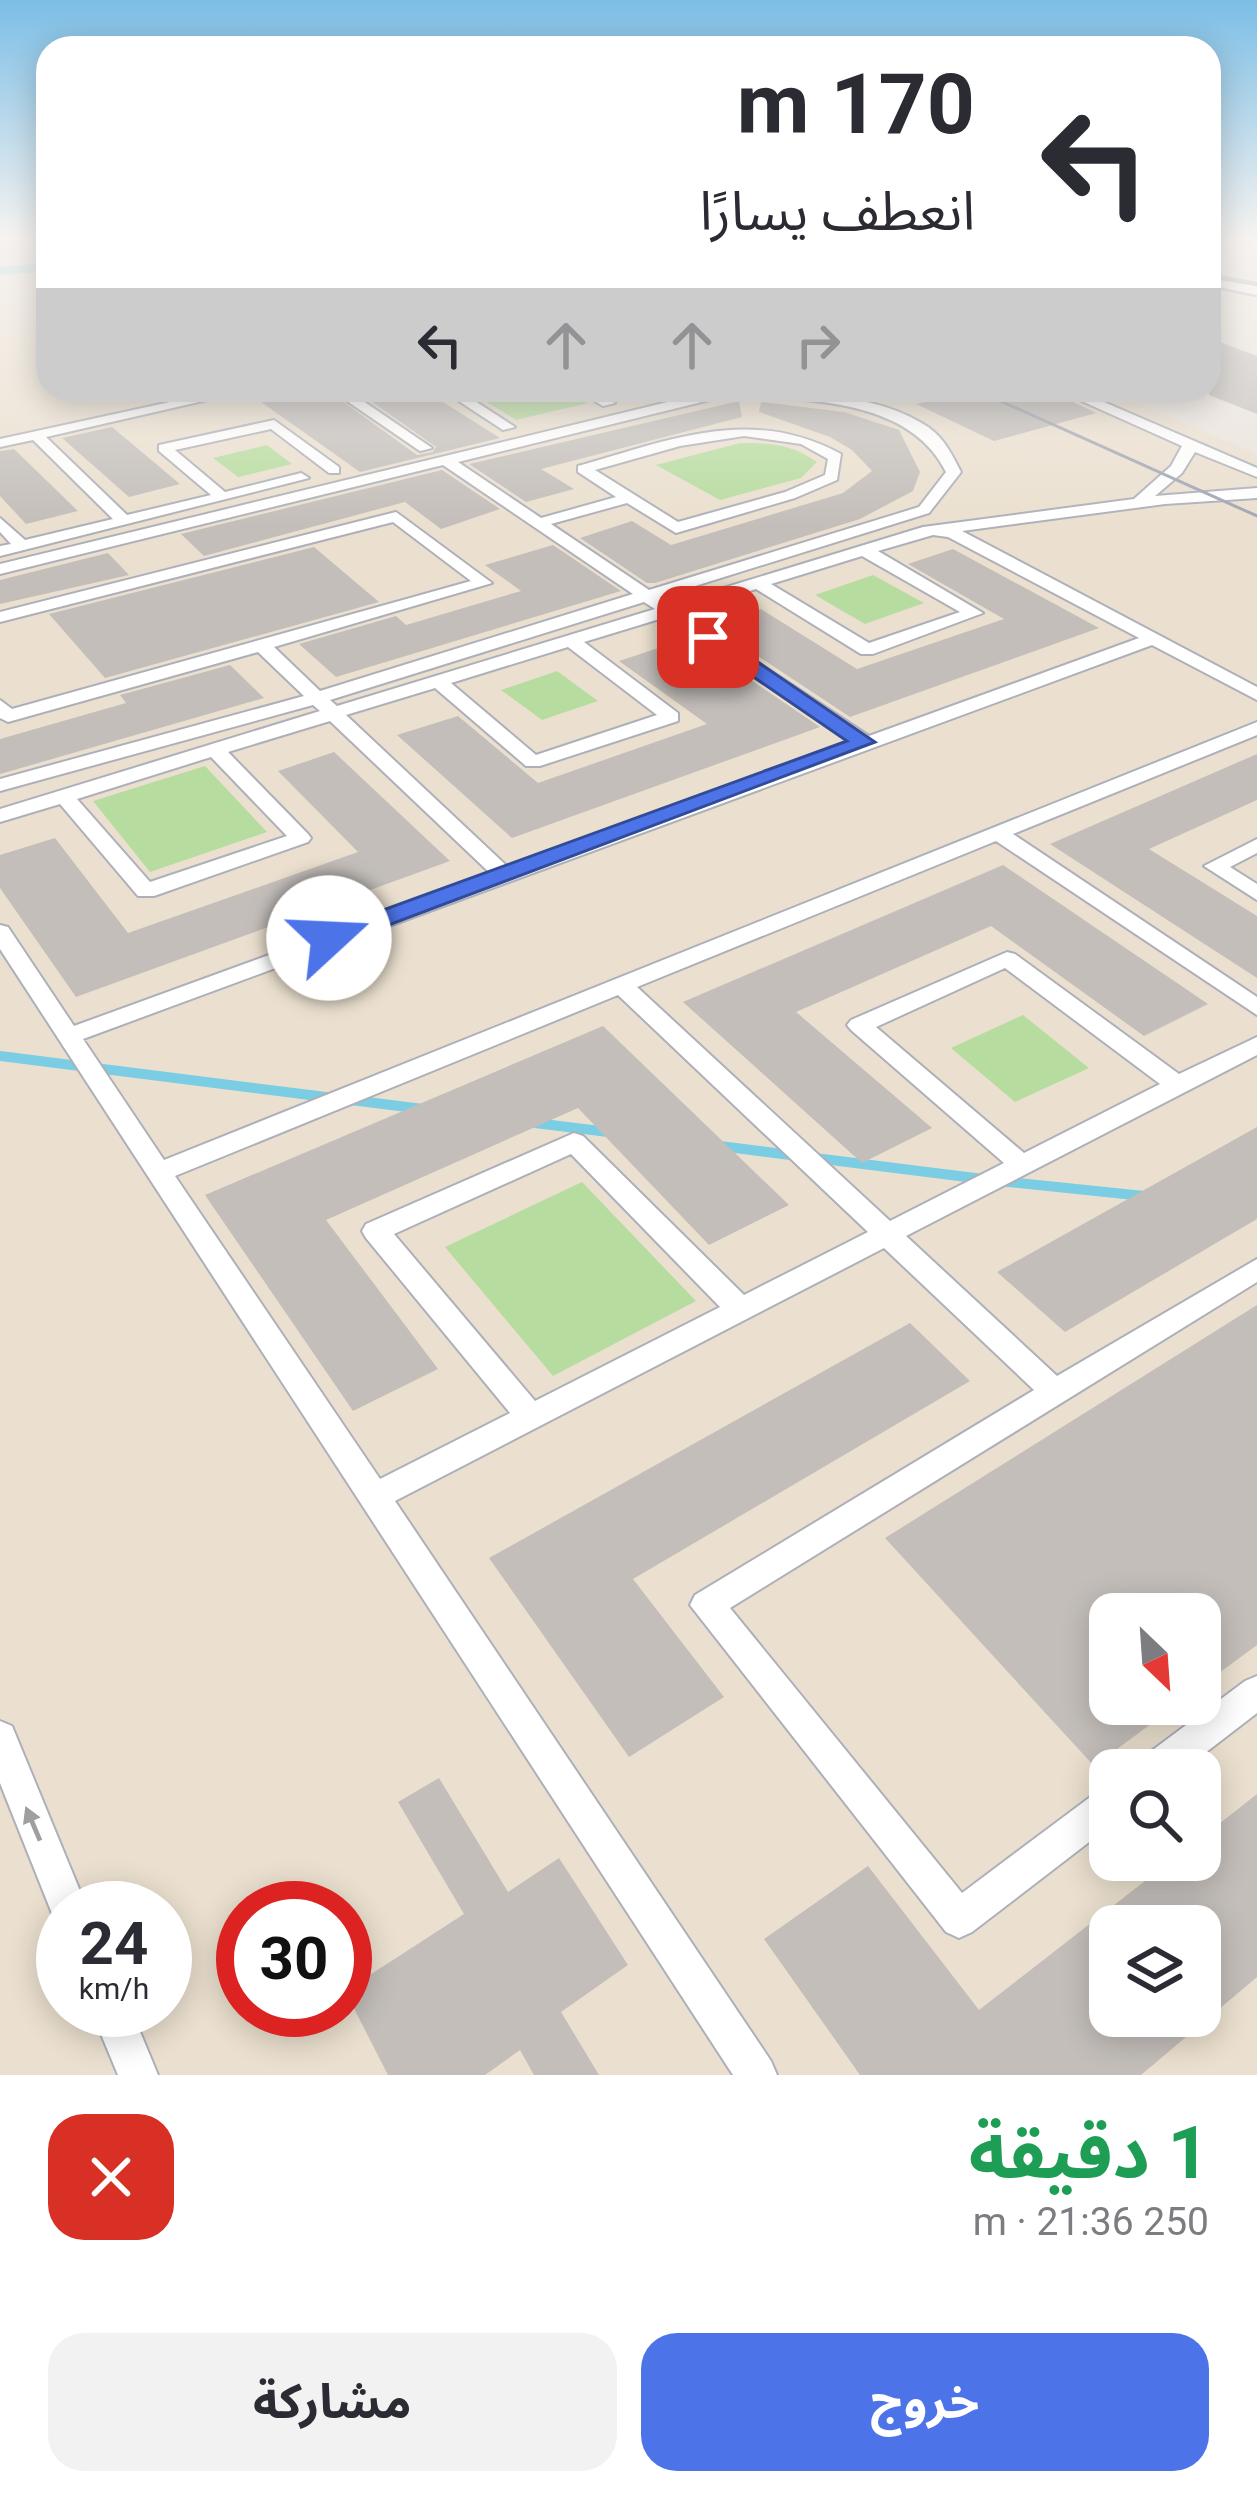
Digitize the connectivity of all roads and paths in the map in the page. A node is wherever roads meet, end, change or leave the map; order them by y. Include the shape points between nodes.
1 (190, 402) edge
2 (356, 402) edge
3 (467, 402) edge
4 (612, 402) edge
5 (685, 402) edge
6 (844, 402) edge
7 (1092, 402) edge
8 (608, 403) joint
9 (508, 427) junction
10 (36, 436) junction
11 (0, 443) edge
12 (1190, 444) junction
13 (425, 448) junction
14 (445, 460) junction
15 (334, 470) junction
16 (1257, 473) edge
17 (1257, 493) edge
18 (222, 497) junction
19 (629, 498) junction
20 (1138, 503) junction
21 (124, 521) junction
22 (0, 523) edge
23 (539, 523) junction
24 (923, 532) junction
25 (22, 546) junction
26 (864, 550) junction
27 (0, 551) edge
28 (160, 553) junction
29 (0, 569) edge
30 (758, 583) junction
31 (645, 594) junction
32 (669, 611) junction
33 (0, 617) edge
34 (1153, 639) junction
35 (572, 640) junction
36 (261, 645) junction
37 (439, 682) junction
38 (1257, 694) edge
39 (316, 698) junction
40 (0, 706) edge
41 (334, 714) junction
42 (1257, 728) edge
43 (864, 742) junction
44 (215, 750) junction
45 (0, 785) edge
46 (64, 796) junction
47 (0, 816) edge
48 (998, 833) junction
49 (1257, 845) edge
50 (503, 874) junction
51 (1257, 893) edge
52 (0, 932) edge
53 (621, 985) junction
54 (1257, 1008) edge
55 (69, 1036) junction
56 (1257, 1045) edge
57 (1177, 1085) junction
58 (1022, 1165) junction
59 (159, 1172) junction
60 (886, 1234) junction
61 (1257, 1269) edge
62 (740, 1310) junction
63 (1055, 1392) junction
64 (531, 1417) junction
65 (374, 1497) junction
66 (1257, 1692) edge
67 (0, 1738) edge
68 (1182, 1749) edge
69 (1089, 1820) edge
70 (57, 1881) edge
71 (122, 2037) edge
72 (138, 2075) edge
73 (757, 2075) edge

1 - 10 street
2 - 13 street
3 - 9 street
4 - 8 street
5 - 14 street
6 - 31 street via 938,442 954,472 924,509
7 - 12 street
8 - 9 street
9 - 13 street
10 - 11 street
10 - 21 street
12 - 16 street
12 - 20 street via 1186,459
13 - 15 street
14 - 23 street
14 - 28 street
15 - 18 street
15 - 18 street via 274,424 164,448
17 - 20 street
18 - 21 street
19 - 19 street via 676,527 832,477 836,457 787,433 743,430 583,469
19 - 23 street
20 - 24 street
21 - 25 street
22 - 25 street
23 - 31 street
24 - 26 street
24 - 34 street via 951,532
25 - 27 street
26 - 30 street
26 - 30 street via 974,613 867,650
28 - 29 street
28 - 33 street
28 - 36 street via 396,517 484,583
30 - 32 street
31 - 32 street
31 - 39 street
32 - 35 street
32 - 43 street
34 - 38 street
34 - 43 street
35 - 37 street
35 - 37 street via 671,717 533,762
36 - 39 street
36 - 40 street via 8,716
37 - 41 street
39 - 41 street
39 - 45 street
41 - 44 street
41 - 50 street
42 - 48 street
43 - 50 street
44 - 46 street
44 - 46 street via 301,838 146,891
46 - 47 street
48 - 53 street
48 - 54 street
49 - 51 street via 1215,866
50 - 55 street
52 - 55 street
53 - 59 street
53 - 60 street
55 - 59 street
56 - 57 street
57 - 58 street
57 - 58 street via 1007,959 859,1025
58 - 60 street
59 - 65 street
60 - 62 street
60 - 63 street
61 - 63 street
62 - 64 street
62 - 64 street via 574,1142 376,1231
63 - 69 street via 707,1605 959,1919
64 - 65 street
65 - 73 street
66 - 68 street
70 -> 67 street
71 - 72 street

